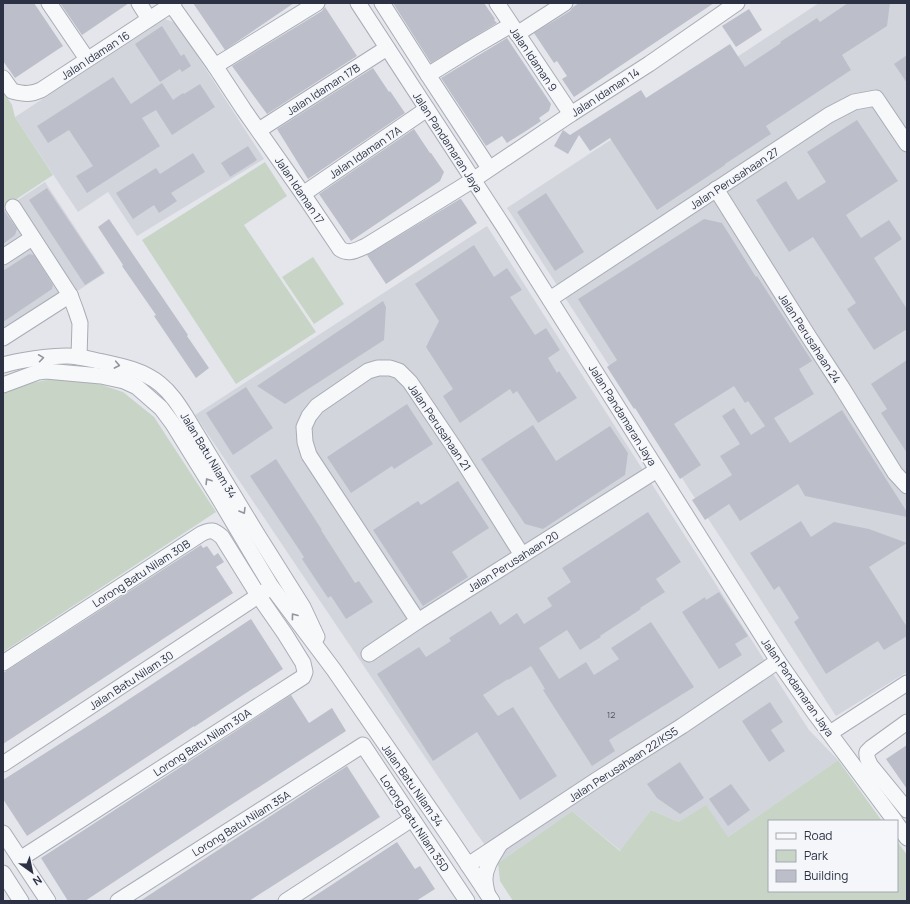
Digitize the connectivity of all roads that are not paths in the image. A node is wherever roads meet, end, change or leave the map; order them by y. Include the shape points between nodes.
1 (49, 3) edge
2 (139, 3) edge
3 (317, 3) edge
4 (358, 3) edge
5 (382, 3) edge
6 (497, 3) edge
7 (565, 3) edge
8 (737, 3) edge
9 (172, 4) edge
10 (149, 19) junction
11 (514, 29) junction
12 (387, 48) junction
13 (87, 59) junction
14 (215, 66) junction
15 (428, 75) junction
16 (3, 78) edge
17 (427, 110) junction
18 (571, 114) junction
19 (259, 130) junction
20 (907, 144) edge
21 (490, 168) junction
22 (473, 180) junction
23 (716, 189) junction
24 (303, 194) junction
25 (13, 207) dead end
26 (32, 238) junction
27 (3, 257) edge
28 (70, 295) junction
29 (550, 299) junction
30 (3, 338) edge
31 (79, 357) junction
32 (3, 365) edge
33 (46, 370) junction
34 (101, 376) junction
35 (3, 385) edge
36 (657, 470) junction
37 (907, 486) edge
38 (256, 534) junction
39 (522, 555) junction
40 (271, 586) junction
41 (258, 596) junction
42 (303, 607) junction
43 (418, 621) junction
44 (369, 654) dead end
45 (778, 661) junction
46 (3, 663) edge
47 (334, 670) junction
48 (907, 683) edge
49 (907, 722) edge
50 (830, 733) junction
51 (363, 745) joint
52 (3, 764) edge
53 (907, 810) edge
54 (412, 819) junction
55 (894, 820) edge
56 (898, 825) edge
57 (3, 833) edge
58 (450, 838) junction
59 (907, 838) edge
60 (501, 843) junction
61 (20, 859) junction
62 (468, 865) junction
63 (3, 873) edge
64 (489, 897) edge
65 (462, 899) edge
66 (21, 901) edge
67 (48, 901) edge
68 (118, 901) edge
69 (286, 901) edge

1 - 13 street
2 - 10 street
3 - 14 street
4 - 12 street, Jalan Pandamaran Jaya
5 - 15 street, Jalan Pandamaran Jaya
6 - 11 street, Jalan Idaman 9
7 - 11 street
8 - 18 street, Jalan Idaman 14
9 - 10 street, Jalan Idaman 16
9 - 14 street, Jalan Idaman 17
10 - 13 street, Jalan Idaman 16
11 - 15 street via 470,49
11 - 18 street, Jalan Idaman 9
12 - 17 street, Jalan Pandamaran Jaya
12 - 19 street, Jalan Idaman 17B
13 - 16 street, Jalan Idaman 16 via 34,93 12,91
14 - 19 street, Jalan Idaman 17
15 - 21 street, Jalan Pandamaran Jaya
17 - 22 street, Jalan Pandamaran Jaya
17 - 24 street, Jalan Idaman 17A
18 - 21 street, Jalan Idaman 14
19 - 24 street, Jalan Idaman 17
20 - 23 street, Jalan Perusahaan 27 via 876,98 854,102 829,115
21 - 22 street, Jalan Idaman 14
22 - 24 street, Jalan Idaman 17 via 353,252 340,249
22 - 29 street, Jalan Pandamaran Jaya
23 - 29 street, Jalan Perusahaan 27
23 - 37 street, Jalan Perusahaan 24 via 895,473
25 - 26 street
26 - 27 street
26 - 28 street
28 - 30 street
28 - 31 street via 80,323
29 - 36 street, Jalan Pandamaran Jaya
32 -> 31 street, Jalan Batu Nilam 34 via 48,357
31 - 33 street
31 - 34 street
31 -> 38 street, Jalan Batu Nilam 34 via 124,366 160,384 182,410
33 - 34 street, Jalan Batu Nilam 34
33 - 35 street, Jalan Batu Nilam 34
40 -> 34 street, Jalan Batu Nilam 34 via 161,408 137,387
36 - 39 street, Jalan Perusahaan 20
36 - 45 street, Jalan Pandamaran Jaya
38 - 40 street via 261,548 277,574 278,580
38 - 42 street, Jalan Batu Nilam 34
39 - 43 street, Jalan Perusahaan 20
39 - 43 street, Jalan Perusahaan 21 via 410,382 400,371 390,368 368,371 317,406 304,428 305,442 309,455
40 - 41 street, Jalan Batu Nilam 30
40 - 42 street via 286,592
47 -> 40 street, Jalan Batu Nilam 34
41 - 46 street, Lorong Batu Nilam 30B via 222,537 209,530
41 - 52 street, Jalan Batu Nilam 30
41 - 61 street, Lorong Batu Nilam 30A via 303,663 303,677
42 - 47 street, Jalan Batu Nilam 34
43 - 44 street, Jalan Perusahaan 20
45 - 50 street, Jalan Pandamaran Jaya
45 - 60 street, Jalan Perusahaan 22/KS5
47 - 58 street, Jalan Batu Nilam 34
48 - 50 street
49 - 53 street via 867,752 871,766
50 - 55 street, Jalan Pandamaran Jaya
51 - 54 street, Lorong Batu Nilam 35D
51 - 68 street, Lorong Batu Nilam 35A
54 - 65 street, Lorong Batu Nilam 35D
54 - 69 street
56 - 59 street
57 - 61 street
58 - 60 street via 463,847 473,849
58 - 62 street, Jalan Batu Nilam 34
60 - 62 street, Jalan Perusahaan 22/KS5
60 - 64 street via 487,867 485,879
61 - 67 street
62 - 64 street, Jalan Batu Nilam 34
63 - 66 street

